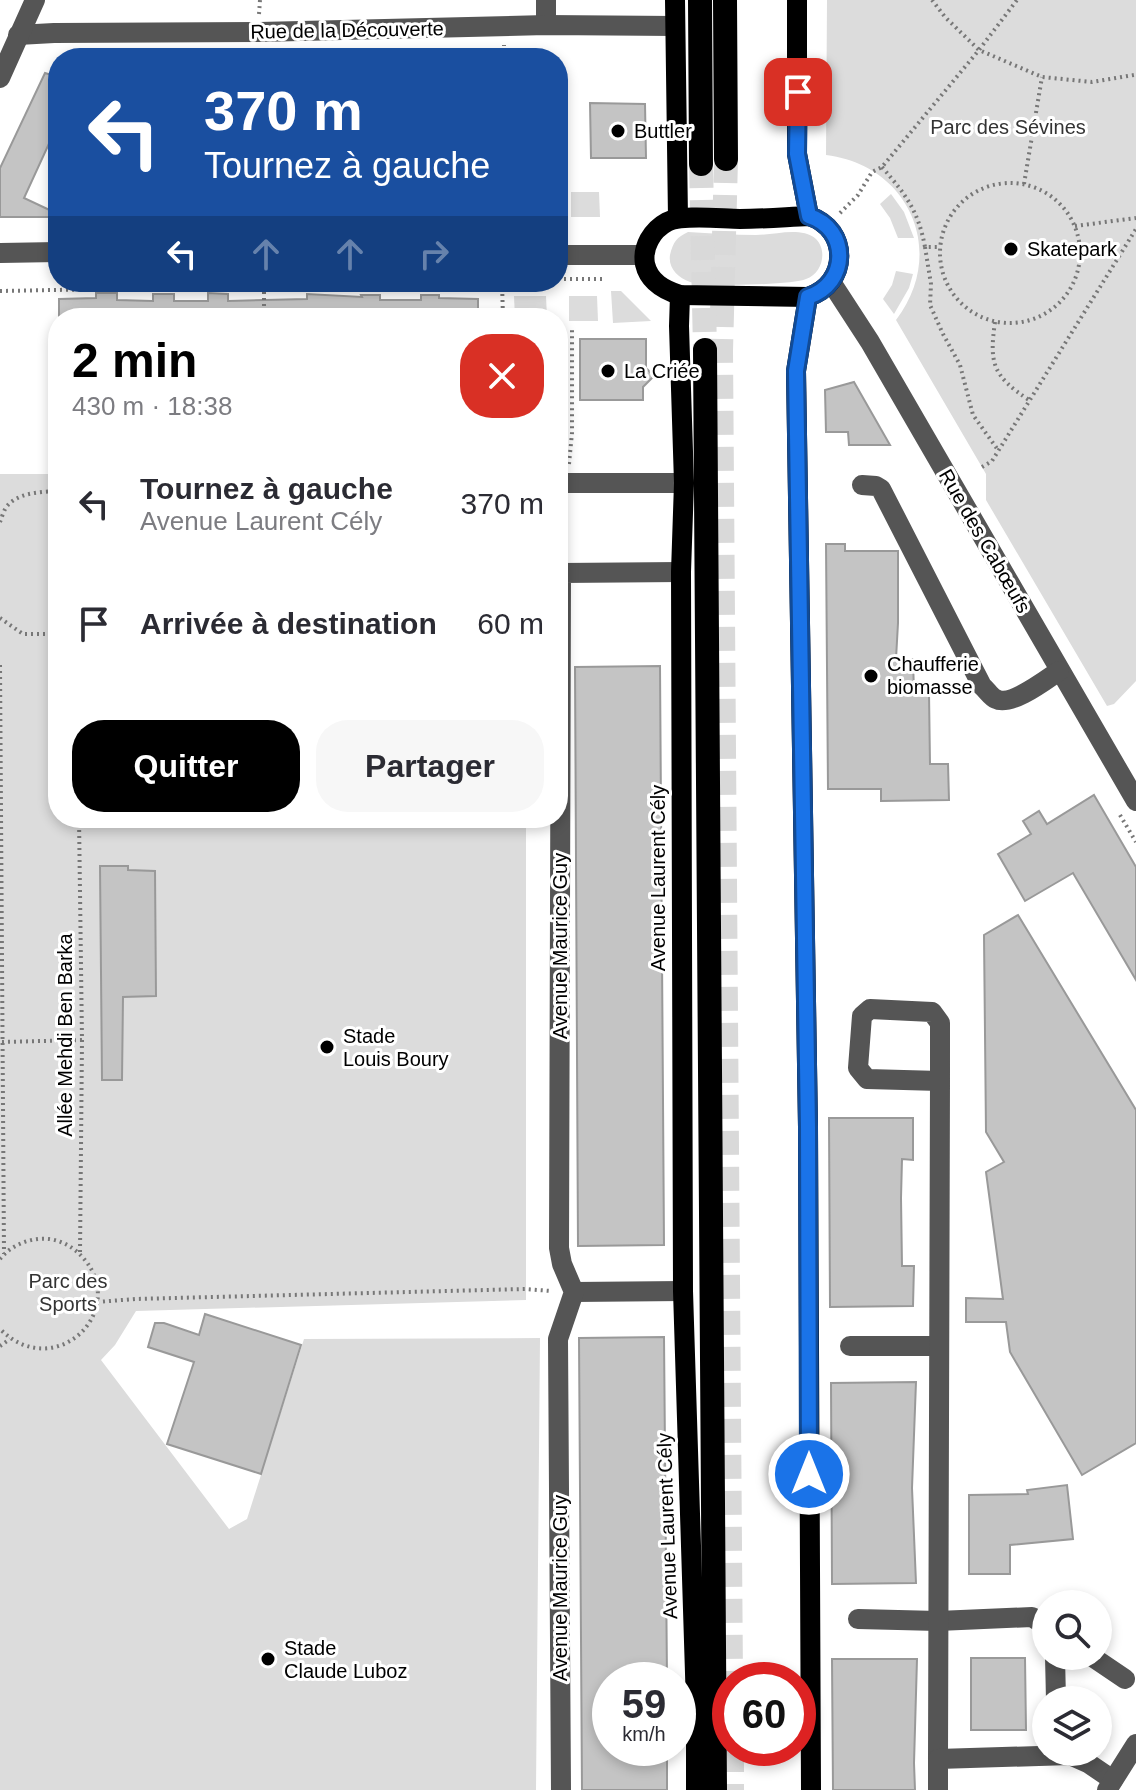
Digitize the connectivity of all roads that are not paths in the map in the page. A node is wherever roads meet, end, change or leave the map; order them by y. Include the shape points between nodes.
1 (35, 0) edge
2 (546, 0) edge
3 (675, 0) edge
4 (700, 0) edge
5 (725, 0) edge
6 (797, 0) edge
7 (546, 25) junction
8 (675, 26) junction
9 (18, 35) junction
10 (0, 78) edge
11 (726, 159) tunnel mouth
12 (701, 164) tunnel mouth
13 (809, 216) junction
14 (678, 218) junction
15 (48, 252) edge
16 (0, 253) edge
17 (568, 255) edge
18 (644, 255) junction
19 (0, 263) edge
20 (48, 264) edge
21 (831, 282) junction
22 (680, 295) junction
23 (808, 297) junction
24 (705, 350) tunnel mouth
25 (568, 483) edge
26 (684, 483) junction
27 (862, 485) dead end
28 (681, 572) junction
29 (568, 573) edge
30 (1059, 671) junction
31 (1136, 801) edge
32 (560, 828) edge
33 (940, 1081) junction
34 (683, 1291) junction
35 (574, 1292) junction
36 (850, 1346) dead end
37 (939, 1346) junction
38 (1032, 1617) edge
39 (858, 1619) dead end
40 (938, 1621) junction
41 (1112, 1670) edge
42 (1125, 1679) dead end
43 (1136, 1744) edge
44 (1032, 1755) edge
45 (938, 1759) junction
46 (1091, 1766) edge
47 (1110, 1785) edge
48 (561, 1790) edge
49 (696, 1790) edge
50 (715, 1790) edge
51 (811, 1790) edge
52 (938, 1790) edge

1 - 9 street
2 - 7 street
3 - 8 main road
4 - 12 highway
5 - 11 highway
6 - 13 main road via 797,154
7 - 8 street, Rue de la Découverte
7 - 9 street, Rue de la Découverte
8 - 14 main road
9 - 10 street
13 - 14 main road
13 - 21 main road via 836,237 837,271
14 - 18 main road via 658,228
15 - 16 street
17 - 18 street
18 - 22 main road via 656,283
19 - 20 street
21 - 23 main road
21 - 30 street, Rue des Cabœufs
22 - 23 main road
22 - 26 main road, Avenue Laurent Cély
23 - 51 main road via 796,371
24 - 50 highway
25 - 26 street
26 - 28 main road, Avenue Laurent Cély
27 - 30 street via 881,489 982,686 1002,701 1026,693
28 - 29 street, Avenue Maurice Guy
28 - 34 main road, Avenue Laurent Cély
30 - 31 street, Rue des Cabœufs
32 - 35 street, Avenue Maurice Guy via 559,1248
33 - 33 street via 940,1023 932,1012 870,1009 862,1016 858,1068 867,1079
33 - 37 street
34 - 35 street
34 - 49 main road, Avenue Laurent Cély
35 - 48 street, Avenue Maurice Guy via 558,1339
36 - 37 street
37 - 40 street
38 - 40 street
39 - 40 street
40 - 45 street
41 - 42 street
43 - 47 street
44 - 45 street
45 - 52 street
46 - 47 street

